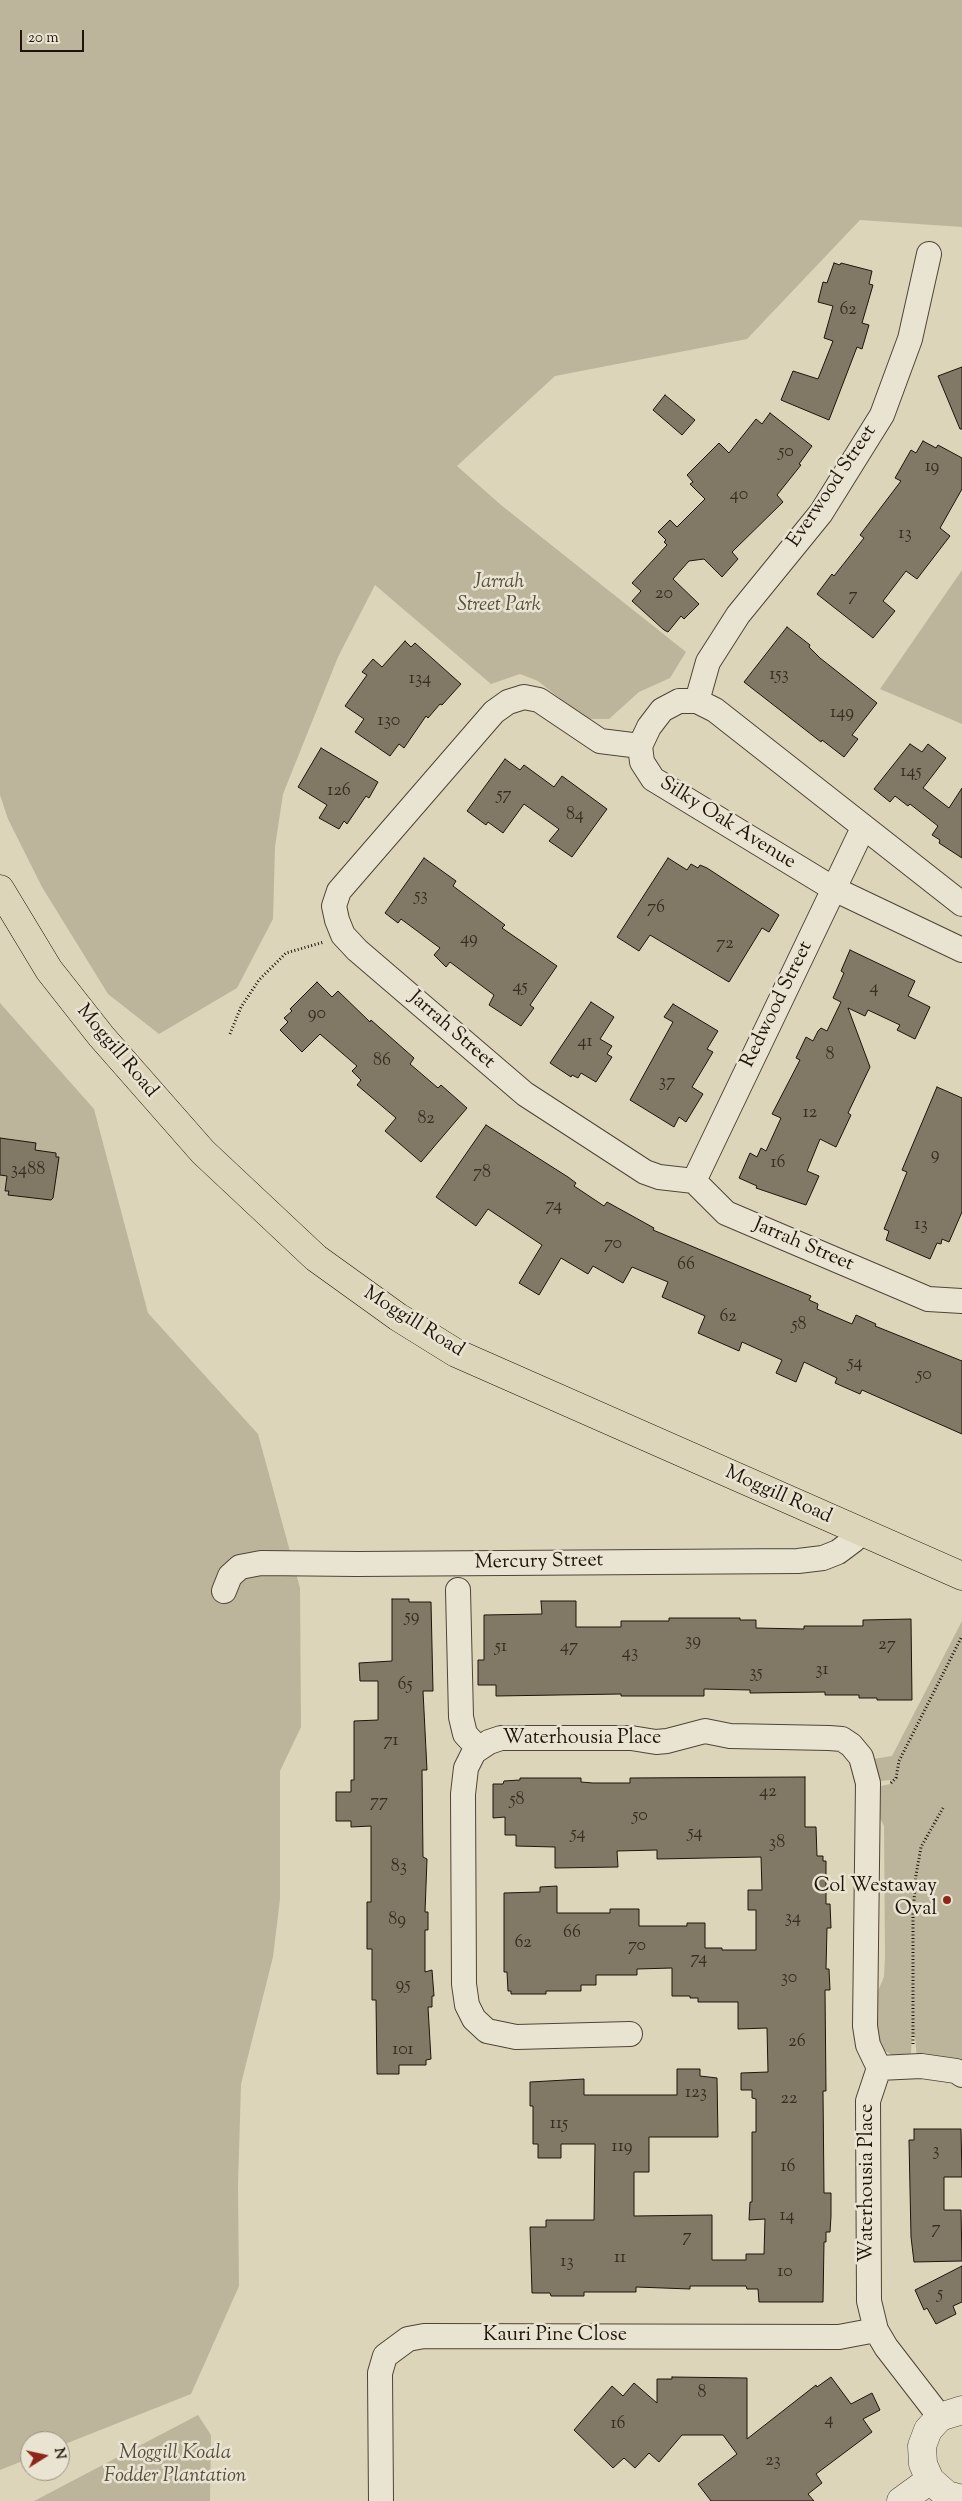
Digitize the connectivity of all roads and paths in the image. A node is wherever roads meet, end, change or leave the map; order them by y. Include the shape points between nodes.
1 (930, 254) dead end
2 (697, 701) junction
3 (640, 746) junction
4 (862, 828) junction
5 (0, 889) edge
6 (834, 889) junction
7 (962, 904) edge
8 (343, 934) junction
9 (962, 950) edge
10 (230, 1034) dead end
11 (694, 1181) junction
12 (962, 1301) edge
13 (858, 1532) junction
14 (962, 1576) edge
15 (458, 1590) dead end
16 (224, 1591) dead end
17 (962, 1636) edge
18 (478, 1748) junction
19 (868, 1783) junction
20 (943, 1808) dead end
21 (630, 2034) dead end
22 (913, 2048) dead end
23 (879, 2068) junction
24 (962, 2075) edge
25 (876, 2330) junction
26 (951, 2413) edge
27 (930, 2480) junction
28 (962, 2498) edge
29 (381, 2501) edge
30 (901, 2501) edge

1 - 2 street, Everwood Street via 910,339 882,415 821,513 738,615 708,662
2 - 3 street via 679,701 662,710
2 - 4 street via 715,710
3 - 6 street, Silky Oak Avenue via 642,762 653,779
3 - 8 street, Jarrah Street via 600,741 539,700 524,697 508,702 494,712 339,892 334,906
4 - 6 street, Redwood Street
4 - 7 street
5 - 13 main road, Moggill Road via 50,970 152,1096 203,1152 316,1258 398,1317 456,1353
6 - 9 street, Silky Oak Avenue
6 - 11 street, Redwood Street
8 - 10 path via 286,952 259,980 241,1007
8 - 11 street, Jarrah Street via 365,957 525,1094 645,1172
11 - 12 street, Jarrah Street via 726,1213 928,1299
13 - 14 main road, Moggill Road
13 - 16 street, Mercury Street via 854,1540 838,1552 823,1558 798,1561 261,1563 240,1567 230,1576
15 - 18 street, Waterhousia Place via 460,1717 465,1734
17 - 19 path via 899,1761 896,1778 891,1783
18 - 19 street, Waterhousia Place via 501,1738 631,1738 656,1742 704,1731 730,1736 842,1739 851,1744 860,1758
18 - 21 street, Waterhousia Place via 466,1768 463,1794 464,1984 467,2004 474,2018 487,2031 516,2037
19 - 23 street, Waterhousia Place via 865,2026 868,2045
20 - 22 path via 921,1847 916,1875
23 - 24 street via 921,2066 956,2071
23 - 25 street, Waterhousia Place via 868,2101 869,2301
25 - 26 street, Waterhousia Place via 886,2347
25 - 29 street, Kauri Pine Close via 839,2337 424,2336 408,2339 385,2356 380,2373
26 - 27 street via 928,2430 922,2446 923,2464
27 - 28 street via 947,2495
27 - 30 street

